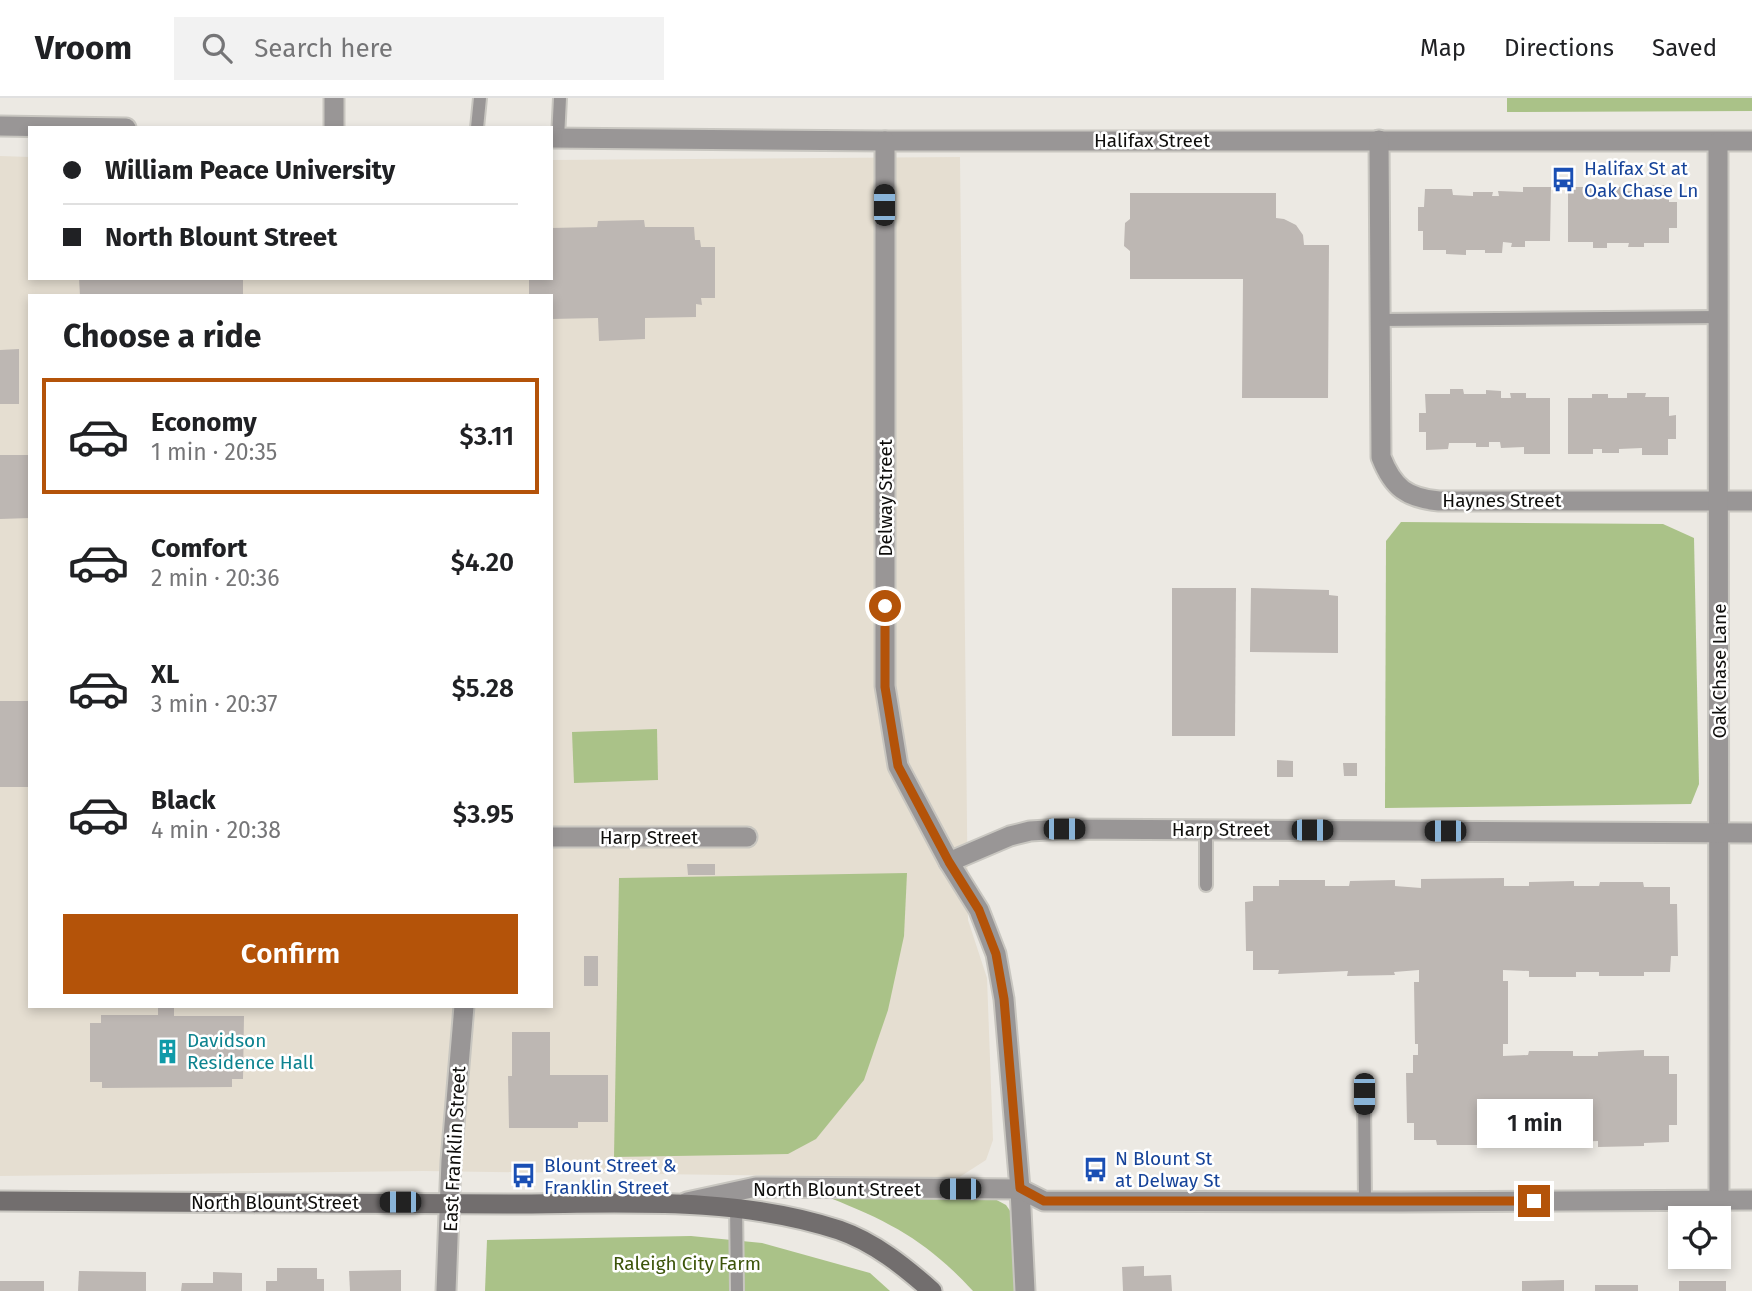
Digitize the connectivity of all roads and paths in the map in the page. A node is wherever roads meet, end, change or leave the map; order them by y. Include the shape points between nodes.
1 (334, 98) edge
2 (480, 98) edge
3 (560, 98) edge
4 (0, 126) edge
5 (28, 126) edge
6 (334, 126) edge
7 (477, 126) edge
8 (555, 138) edge
9 (1379, 140) junction
10 (885, 141) junction
11 (1752, 141) edge
12 (1718, 142) junction
13 (1718, 317) junction
14 (1380, 320) junction
15 (1719, 500) junction
16 (1752, 501) edge
17 (1206, 829) junction
18 (1719, 832) junction
19 (1752, 833) edge
20 (553, 837) edge
21 (747, 837) dead end
22 (949, 862) junction
23 (1206, 885) dead end
24 (464, 1008) edge
25 (1364, 1094) dead end
26 (1020, 1188) junction
27 (736, 1199) junction
28 (1719, 1200) junction
29 (1752, 1200) edge
30 (0, 1201) edge
31 (1365, 1202) junction
32 (449, 1203) junction
33 (446, 1291) edge
34 (737, 1291) edge
35 (932, 1291) edge
36 (1025, 1291) edge

1 - 6 street
2 - 7 lane
3 - 8 lane
4 - 5 street
8 - 10 street, Halifax Street
9 - 10 street, Halifax Street
9 - 12 street, Halifax Street
9 - 14 street, Haynes Street
10 - 22 street, Delway Street via 885,687 898,766
11 - 12 street, Halifax Street
12 - 13 street, Oak Chase Lane
13 - 14 lane
13 - 15 street, Oak Chase Lane
14 - 15 street, Haynes Street via 1381,457 1388,476 1403,491 1439,501
15 - 16 street, Haynes Street
15 - 18 street, Oak Chase Lane
17 - 18 street, Harp Street
17 - 22 street, Harp Street via 1030,831
17 - 23 lane
18 - 19 street, Harp Street
18 - 28 street, Oak Chase Lane
20 - 21 street, Harp Street
22 - 26 street, Delway Street via 979,910 996,954
24 - 32 street, East Franklin Street
25 - 31 lane
26 - 27 street, North Blount Street via 757,1187
26 - 31 street, North Blount Street via 1044,1201
26 - 36 street, Delway Street
27 - 32 main road, North Blount Street via 676,1205
27 - 34 lane
27 - 35 main road, North Blount Street via 842,1231 887,1254
28 - 29 street, North Blount Street
28 - 31 street, North Blount Street
30 - 32 main road, North Blount Street
32 - 33 street, East Franklin Street

